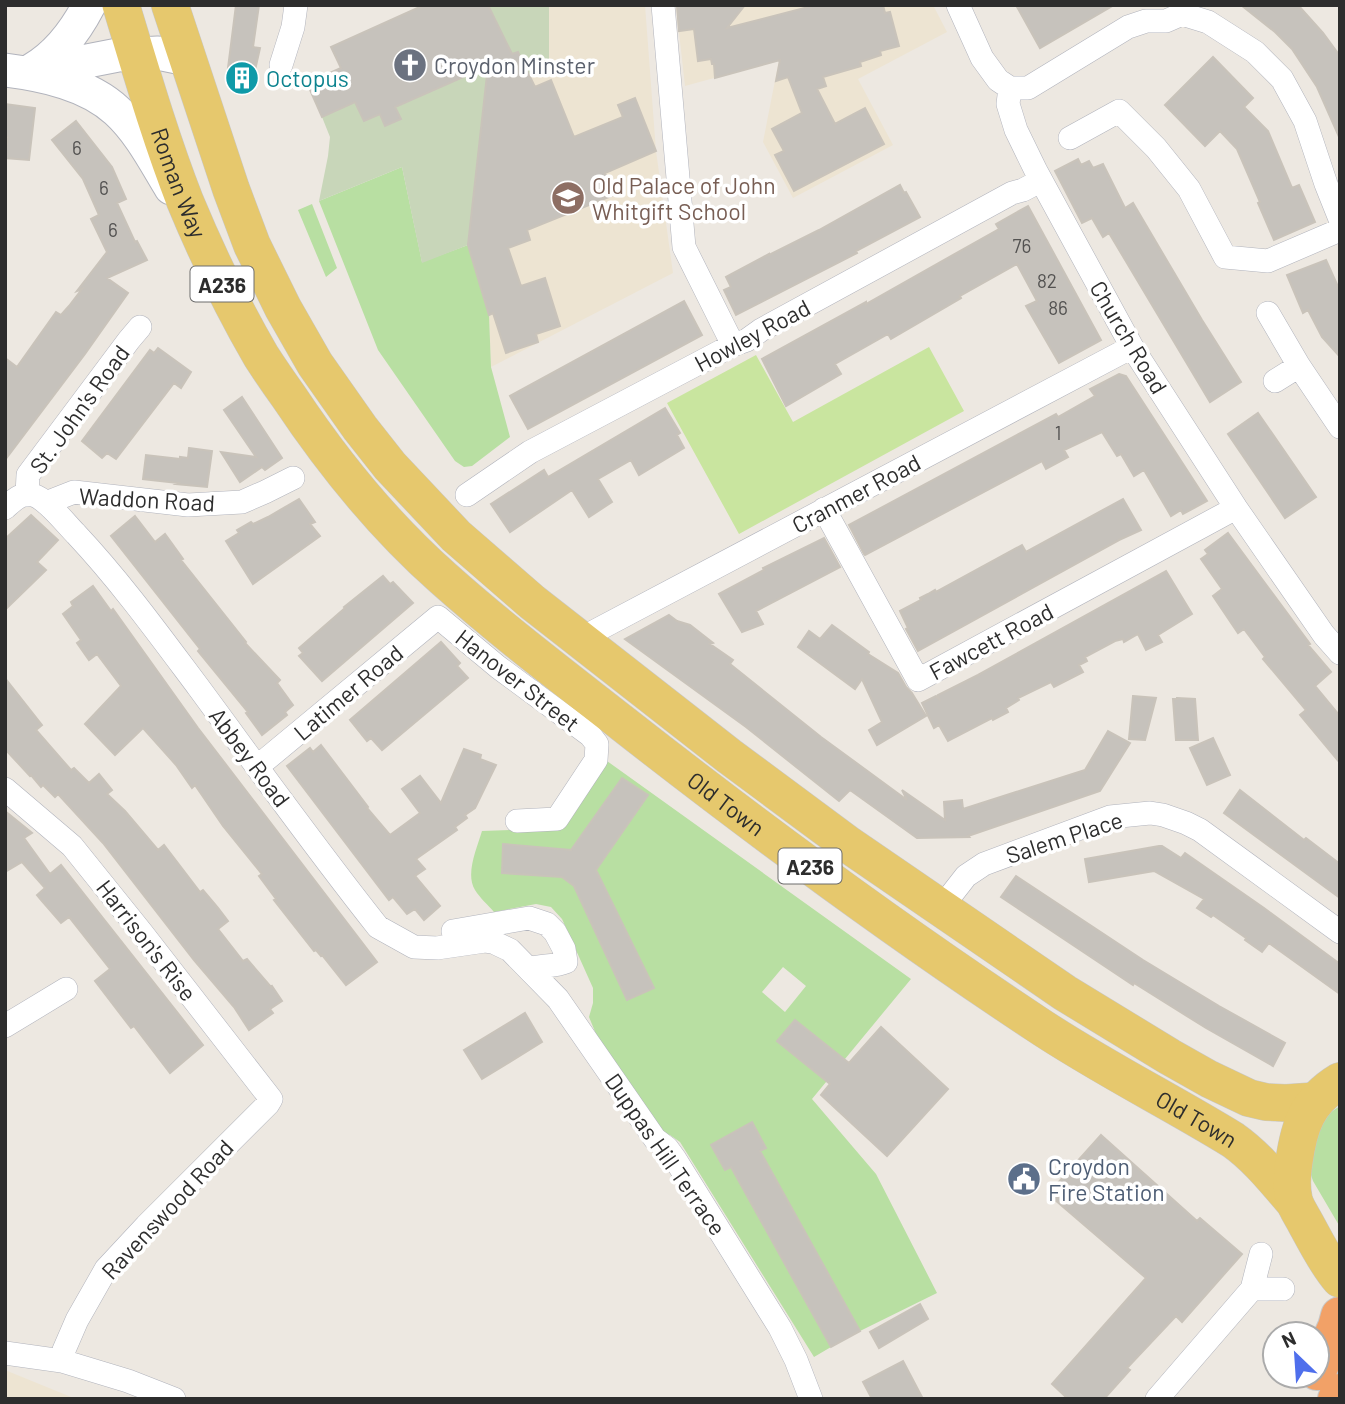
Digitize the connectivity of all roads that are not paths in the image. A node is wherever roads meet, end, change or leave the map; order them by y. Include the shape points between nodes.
1 (89, 5) edge
2 (121, 5) edge
3 (170, 5) edge
4 (296, 5) edge
5 (663, 5) edge
6 (958, 5) edge
7 (136, 53) junction
8 (187, 59) junction
9 (281, 65) dead end
10 (16, 72) edge
11 (1010, 88) junction
12 (1070, 138) dead end
13 (1041, 181) junction
14 (1340, 219) edge
15 (197, 228) junction
16 (1340, 230) edge
17 (1268, 313) dead end
18 (140, 327) dead end
19 (733, 345) junction
20 (1132, 347) junction
21 (1299, 366) junction
22 (1275, 381) dead end
23 (1340, 427) edge
24 (390, 466) joint
25 (293, 478) dead end
26 (356, 489) joint
27 (467, 495) dead end
28 (20, 498) edge
29 (1236, 508) junction
30 (824, 509) junction
31 (438, 617) joint
32 (580, 639) junction
33 (1340, 653) edge
34 (257, 767) junction
35 (6, 790) edge
36 (517, 821) dead end
37 (940, 908) junction
38 (1340, 932) edge
39 (402, 940) junction
40 (485, 941) joint
41 (529, 969) junction
42 (66, 989) dead end
43 (5, 1026) edge
44 (1327, 1091) edge
45 (268, 1104) joint
46 (1294, 1202) junction
47 (1261, 1254) dead end
48 (1340, 1279) edge
49 (1252, 1289) junction
50 (1283, 1289) dead end
51 (1340, 1316) edge
52 (1331, 1340) edge
53 (5, 1353) edge
54 (62, 1361) junction
55 (1340, 1393) edge
56 (174, 1399) edge
57 (811, 1399) edge
58 (1157, 1399) edge
59 (1337, 1399) edge

1 - 10 street via 64,44 45,62
2 - 7 main road, Roman Way / A236
3 - 8 main road, Roman Way / A236
4 - 9 street
5 - 19 street via 684,247
6 - 11 street via 982,58
7 - 8 street
7 - 10 street
7 - 15 main road, Roman Way / A236
8 - 24 main road, Roman Way / A236 via 231,189 271,285 329,386
10 - 15 street via 81,88 118,112
11 - 13 street, Church Road via 1008,104 1016,130
11 - 14 street via 1028,88 1137,23 1166,21 1182,14 1208,22 1255,52 1282,79 1305,121
12 - 16 street via 1119,111 1189,188 1225,257 1268,261
13 - 19 street, Howley Road
13 - 20 street, Church Road
15 - 26 main road, Roman Way / A236 via 262,358
17 - 21 street
18 - 28 street, St. John's Road via 28,475
19 - 27 street, Howley Road via 530,452
20 - 29 street, Church Road
20 - 30 street, Cranmer Road
21 - 22 street
21 - 23 street
24 - 32 main road, Old Town / A236 via 456,536
25 - 28 street, Waddon Road via 242,502 188,505 74,492
26 - 46 main road, Old Town / A236 via 444,579 699,783 845,892 1024,1016 1233,1140 1255,1157
28 - 34 street, Abbey Road via 83,542
29 - 30 street, Fawcett Road via 918,680
29 - 33 street, Church Road
30 - 32 street, Cranmer Road
31 - 34 street, Latimer Road
31 - 36 street, Hanover Street via 597,744 596,760 556,819
32 - 37 main road, Old Town / A236 via 729,757
34 - 39 street, Abbey Road via 378,927
35 - 45 street, Harrison's Rise via 72,846 270,1096
37 - 38 street, Salem Place via 966,876 984,864 1110,817 1150,813 1200,830
37 - 44 main road, Old Town / A236 via 1074,999 1209,1079 1266,1102 1286,1103
39 - 40 street, Abbey Road via 414,947 437,948
39 - 41 street via 529,918 555,932 566,962
40 - 41 street, Duppas Hill Terrace via 510,950
41 - 57 street, Duppas Hill Terrace via 558,999 655,1139 667,1148 780,1328
42 - 43 street
44 - 46 main road via 1301,1126 1292,1176
45 - 54 street, Ravenswood Road via 106,1269 77,1320
46 - 48 main road, Old Town
47 - 49 street
49 - 50 street
49 - 58 street
51 - 52 highway
53 - 54 street
54 - 56 street
55 - 59 highway

